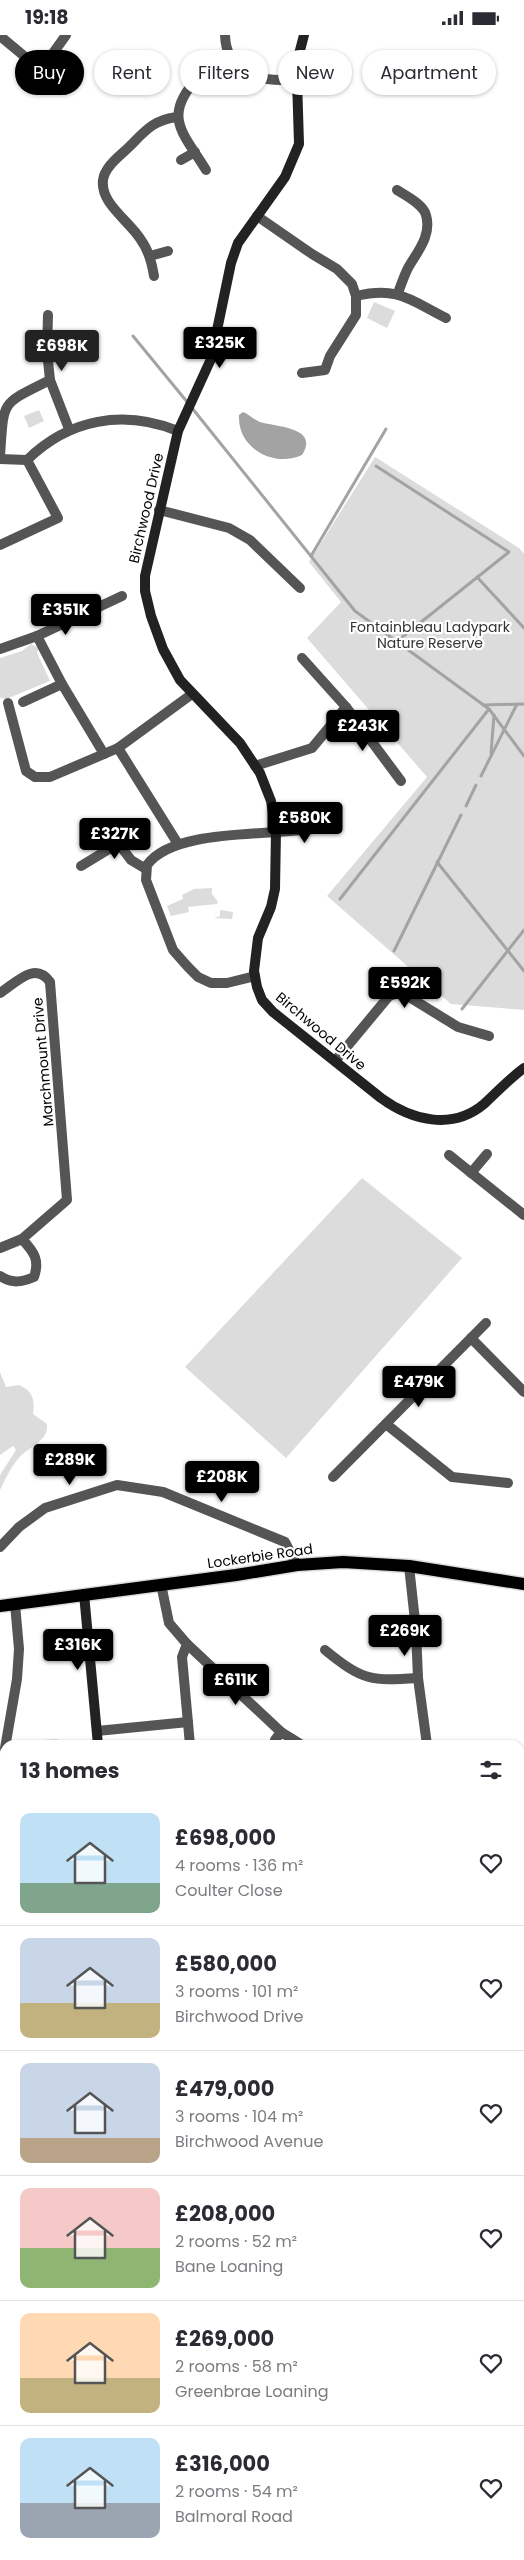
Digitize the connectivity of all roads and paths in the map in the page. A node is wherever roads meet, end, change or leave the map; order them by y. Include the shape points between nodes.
1 (66, 35) edge
2 (225, 35) edge
3 (304, 35) edge
4 (0, 36) edge
5 (17, 50) edge
6 (55, 50) edge
7 (226, 50) edge
8 (300, 50) edge
9 (183, 95) edge
10 (299, 95) edge
11 (177, 117) junction
12 (195, 152) junction
13 (181, 160) dead end
14 (206, 170) dead end
15 (397, 190) dead end
16 (257, 216) junction
17 (168, 251) dead end
18 (150, 256) junction
19 (154, 276) dead end
20 (398, 293) junction
21 (356, 296) junction
22 (48, 315) dead end
23 (446, 318) dead end
24 (302, 373) dead end
25 (50, 380) junction
26 (69, 429) junction
27 (178, 431) junction
28 (0, 458) edge
29 (27, 460) junction
30 (159, 510) junction
31 (0, 545) edge
32 (300, 588) dead end
33 (122, 596) dead end
34 (37, 636) junction
35 (0, 649) edge
36 (302, 658) dead end
37 (62, 684) junction
38 (192, 694) junction
39 (23, 702) dead end
40 (8, 703) dead end
41 (346, 707) junction
42 (118, 748) junction
43 (104, 754) junction
44 (256, 767) junction
45 (401, 781) dead end
46 (330, 826) dead end
47 (276, 831) junction
48 (137, 832) dead end
49 (118, 843) junction
50 (178, 843) junction
51 (81, 866) dead end
52 (146, 869) junction
53 (255, 976) junction
54 (0, 993) edge
55 (489, 1036) dead end
56 (335, 1061) junction
57 (524, 1068) edge
58 (487, 1154) dead end
59 (449, 1155) dead end
60 (471, 1173) junction
61 (524, 1215) edge
62 (22, 1239) junction
63 (0, 1248) edge
64 (0, 1276) edge
65 (486, 1323) dead end
66 (471, 1338) junction
67 (524, 1392) edge
68 (386, 1424) junction
69 (334, 1477) dead end
70 (508, 1483) dead end
71 (0, 1547) edge
72 (297, 1565) junction
73 (408, 1566) junction
74 (161, 1584) junction
75 (524, 1584) edge
76 (84, 1594) junction
77 (15, 1604) junction
78 (0, 1606) edge
79 (187, 1644) junction
80 (325, 1650) dead end
81 (418, 1678) junction
82 (188, 1722) junction
83 (97, 1731) junction
84 (281, 1732) junction
85 (4, 1740) edge
86 (98, 1740) edge
87 (190, 1740) edge
88 (275, 1740) edge
89 (294, 1740) edge
90 (426, 1740) edge

1 - 6 street
2 - 7 street
3 - 8 street, Birchwood Drive
4 - 5 street
9 - 11 street
10 - 16 street, Birchwood Drive via 299,144 285,177
11 - 12 street
11 - 18 street via 158,121 150,127 110,165 103,179 104,196 141,238
12 - 13 street
12 - 14 street
15 - 20 street via 418,204 426,215 426,233 419,253
16 - 21 street via 337,269 352,283
16 - 27 street, Birchwood Drive via 233,256 211,359
17 - 18 street
18 - 19 street
20 - 21 street via 386,291
20 - 23 street
21 - 24 street via 356,315 330,355 325,370
22 - 25 street via 46,351
25 - 26 street
25 - 28 street via 6,404
26 - 27 street via 109,419 142,421
26 - 29 street via 42,445
27 - 30 street, Birchwood Drive
28 - 29 street
29 - 31 street via 58,518
30 - 32 street via 229,528 250,540
30 - 38 street, Birchwood Drive via 147,561 145,591 150,616 163,649 180,681
33 - 34 street
34 - 35 street
34 - 37 street
36 - 41 street
37 - 39 street
37 - 43 street
38 - 42 street
38 - 44 street, Birchwood Drive via 240,743
40 - 43 street via 26,771 35,777 50,777
41 - 44 street via 312,748
41 - 45 street
42 - 43 street
42 - 50 street
44 - 47 street, Birchwood Drive via 271,801
46 - 47 street via 311,831
47 - 50 street
47 - 53 street, Birchwood Drive via 274,889 256,947
48 - 49 street
49 - 51 street
49 - 52 street via 130,860
50 - 52 street via 151,860
52 - 53 street via 146,880 173,950 198,977 211,983 227,983
53 - 56 street, Birchwood Drive via 262,1000 273,1012
54 - 62 street, Marchmount Drive via 37,971 44,973 50,982 67,1200
55 - 56 street via 458,1027 401,992 389,996
56 - 57 street, Birchwood Drive via 398,1110 432,1120 468,1114 483,1105
58 - 60 street
59 - 60 street
60 - 61 street
62 - 63 street
62 - 64 street via 34,1253 38,1265 34,1277 9,1281
65 - 66 street
66 - 67 street
66 - 68 street
68 - 69 street
68 - 70 street via 452,1477
71 - 72 street via 34,1514 62,1501 117,1485 163,1492 285,1542
72 - 73 main road, Lockerbie Road via 342,1562
72 - 74 main road, Lockerbie Road
73 - 75 main road, Lockerbie Road
73 - 81 street
74 - 76 main road, Lockerbie Road
74 - 79 street via 169,1623
76 - 77 main road, Lockerbie Road
76 - 83 street
77 - 78 main road, Lockerbie Road
77 - 85 street via 18,1679
79 - 82 street via 182,1657
79 - 84 street
80 - 81 street via 350,1670 378,1681
81 - 90 street
82 - 83 street
82 - 87 street
83 - 86 street
84 - 88 street
84 - 89 street

